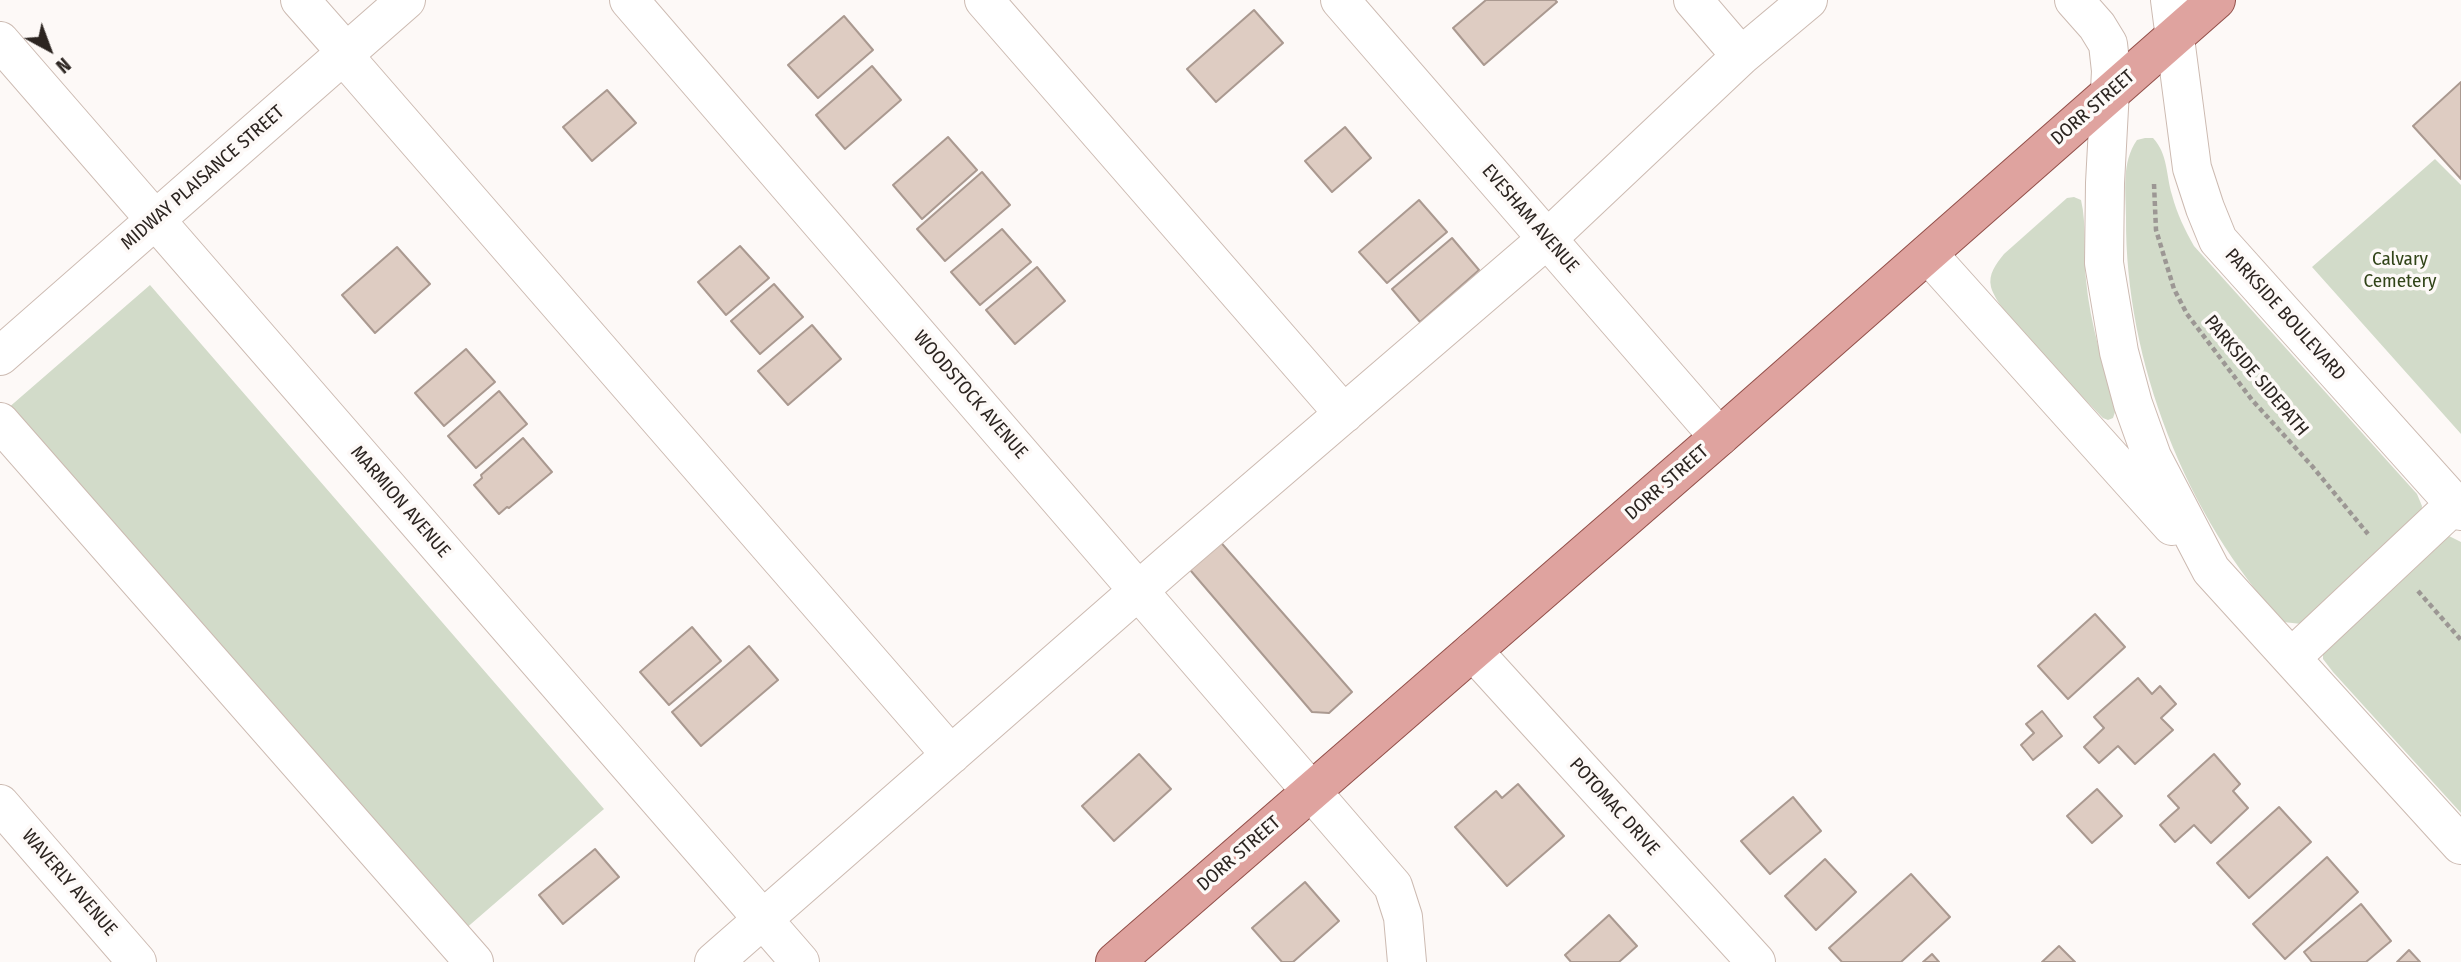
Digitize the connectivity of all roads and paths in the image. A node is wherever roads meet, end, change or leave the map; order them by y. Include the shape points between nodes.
1 (300, 0) edge
2 (406, 0) edge
3 (629, 0) edge
4 (985, 0) edge
5 (1340, 0) edge
6 (1693, 0) edge
7 (1808, 0) edge
8 (2074, 0) edge
9 (2170, 0) edge
10 (2216, 0) edge
11 (2174, 37) junction
12 (0, 41) edge
13 (344, 54) junction
14 (1741, 56) junction
15 (2109, 93) junction
16 (2154, 178) dead end
17 (155, 220) junction
18 (1547, 239) junction
19 (1928, 254) junction
20 (0, 356) edge
21 (1344, 414) junction
22 (0, 422) edge
23 (1719, 438) junction
24 (2458, 508) edge
25 (2393, 562) junction
26 (2211, 570) junction
27 (1139, 590) junction
28 (2461, 640) edge
29 (1472, 651) junction
30 (2291, 658) junction
31 (951, 755) junction
32 (1312, 790) junction
33 (0, 804) edge
34 (2461, 845) edge
35 (763, 919) junction
36 (137, 962) edge
37 (474, 962) edge
38 (714, 962) edge
39 (800, 962) edge
40 (1115, 962) edge
41 (1406, 962) edge
42 (1756, 962) edge

1 - 13 street
2 - 13 street, MIDWAY PLAISANCE STREET
3 - 27 street, WOODSTOCK AVENUE
4 - 21 street
5 - 18 street, EVESHAM AVENUE
6 - 14 street
7 - 14 street
8 - 15 street via 2108,44
9 - 11 street, PARKSIDE BOULEVARD
10 - 11 main road, DORR STREET
11 - 15 main road, DORR STREET
11 - 24 street, PARKSIDE BOULEVARD via 2192,168 2218,240
12 - 17 street, MARMION AVENUE
13 - 17 street, MIDWAY PLAISANCE STREET
13 - 31 street
14 - 18 street
15 - 19 main road, DORR STREET
15 - 26 street via 2104,263 2119,352 2152,457
16 - 25 path, PARKSIDE SIDEPATH via 2156,230 2174,289 2187,314 2252,400
17 - 20 street, MIDWAY PLAISANCE STREET
17 - 35 street, MARMION AVENUE
18 - 21 street
18 - 23 street, EVESHAM AVENUE
19 - 23 main road, DORR STREET
19 - 26 street
21 - 27 street
22 - 37 street
23 - 29 main road, DORR STREET
24 - 25 street
25 - 28 path, PARKSIDE SIDEPATH
25 - 30 street
26 - 30 street
27 - 31 street
27 - 32 street, WOODSTOCK AVENUE
29 - 32 main road, DORR STREET
29 - 42 street, POTOMAC DRIVE
30 - 34 street
31 - 35 street
32 - 40 main road, DORR STREET
32 - 41 street, WOODSTOCK AVENUE via 1393,886 1403,917
33 - 36 street, WAVERLY AVENUE
35 - 38 street
35 - 39 street, MARMION AVENUE

